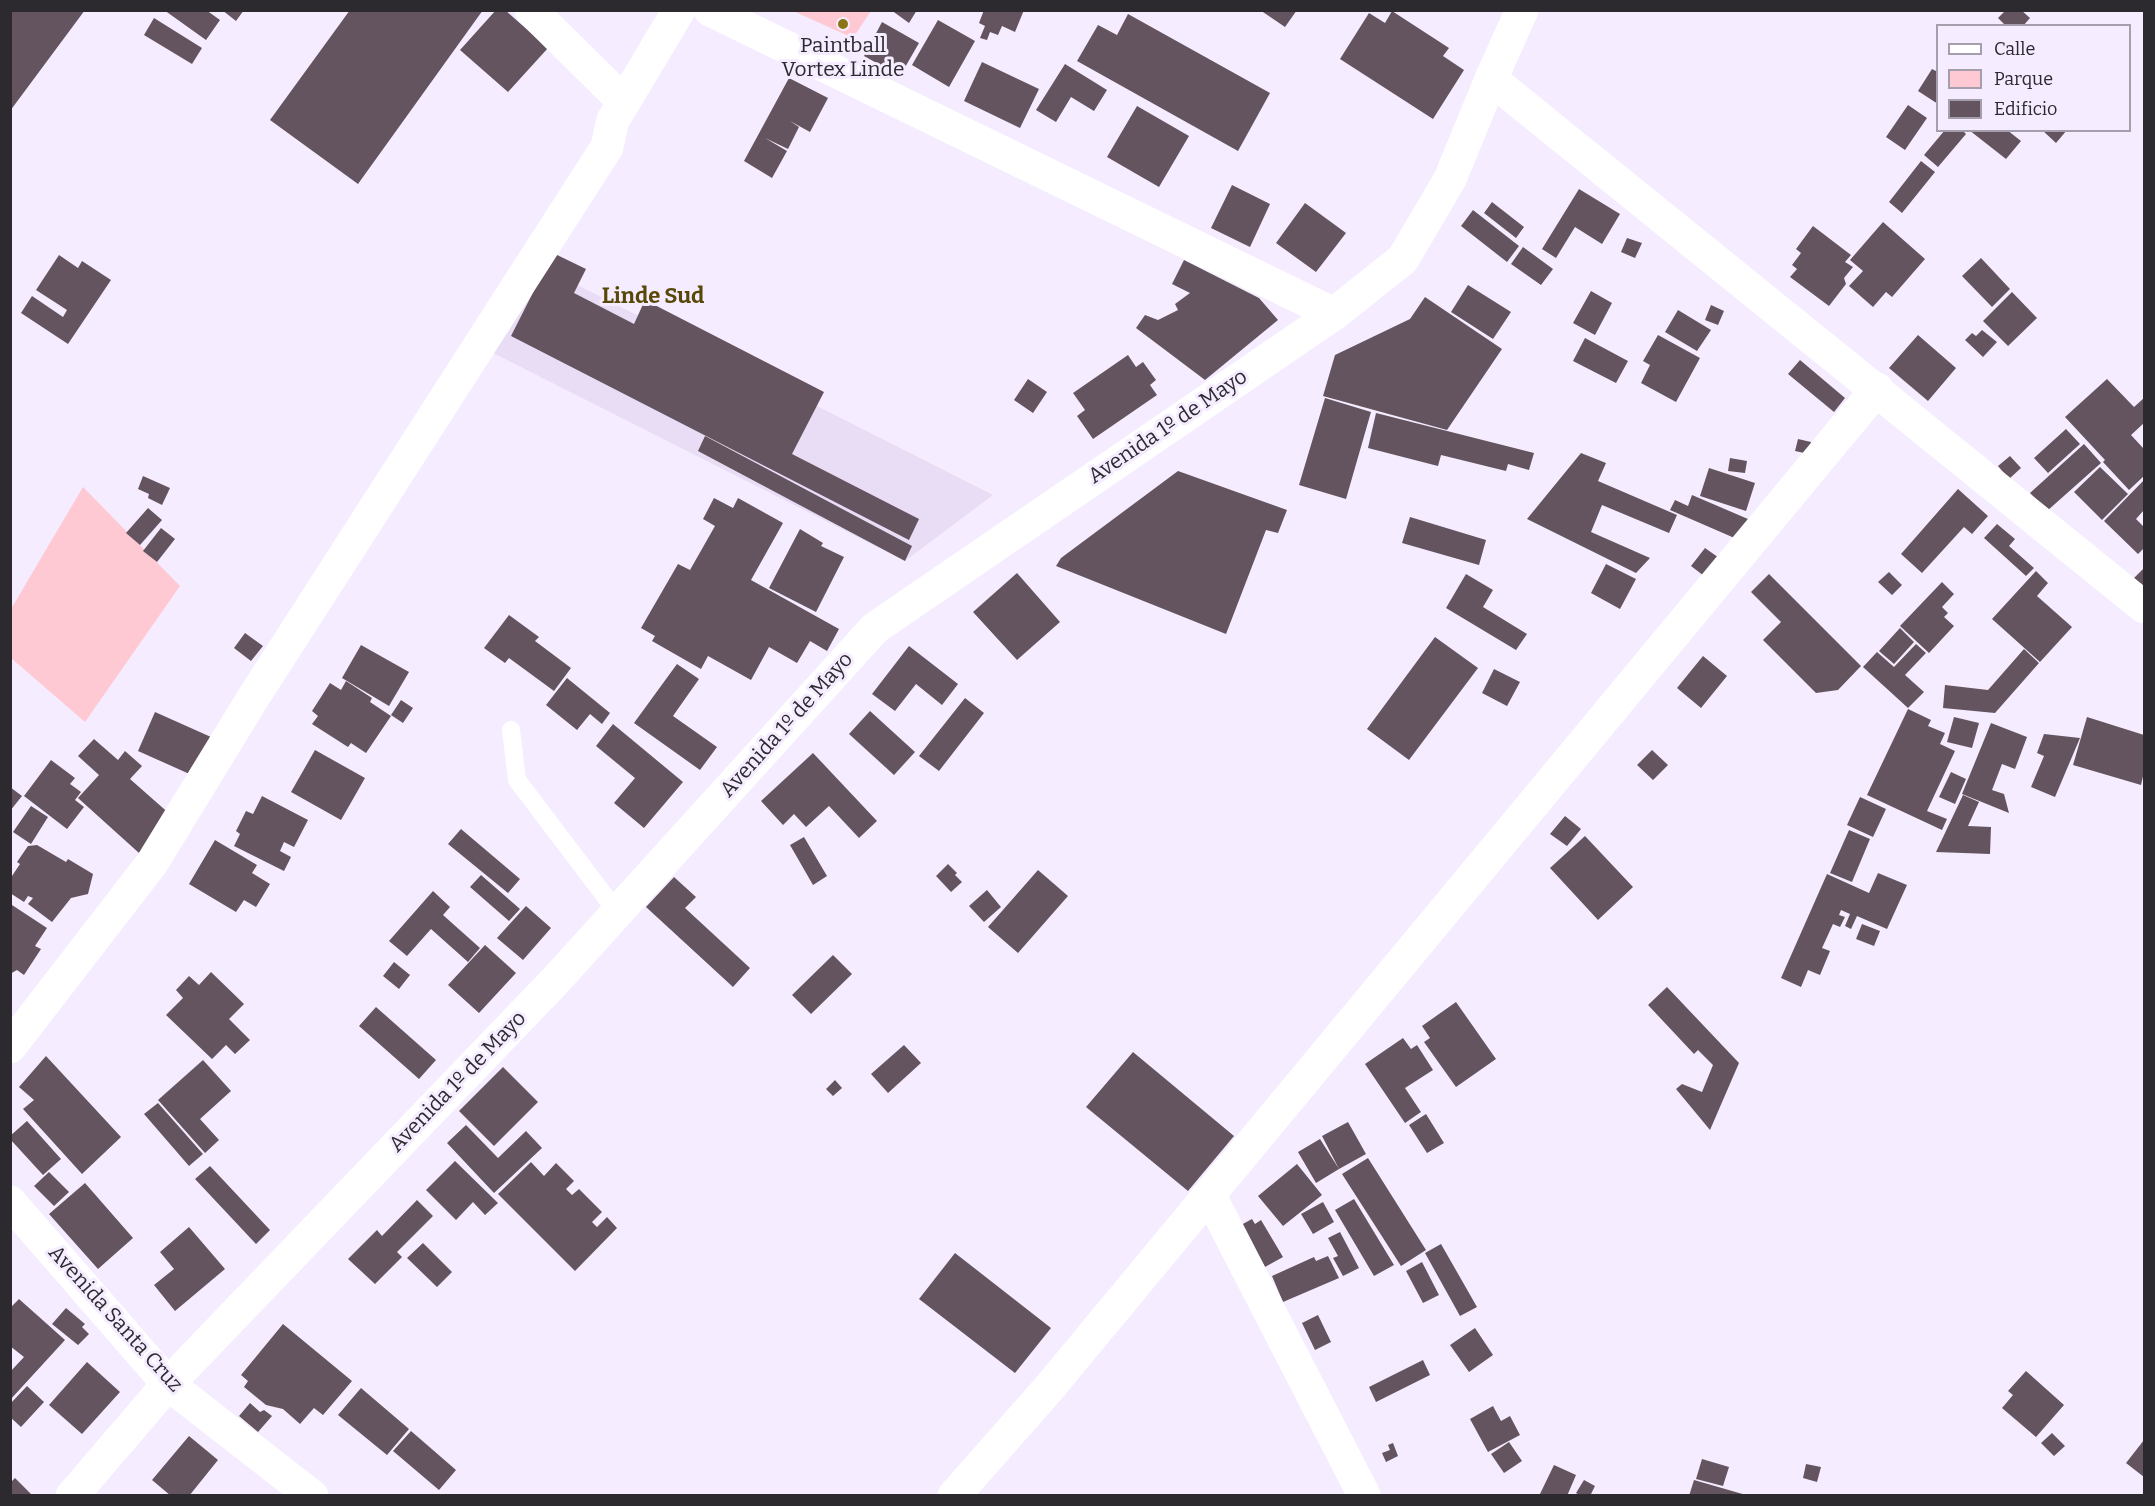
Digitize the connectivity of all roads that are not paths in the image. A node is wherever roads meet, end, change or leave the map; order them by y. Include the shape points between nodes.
1 (531, 10) edge
2 (679, 10) edge
3 (710, 10) edge
4 (1522, 10) edge
5 (1491, 79) junction
6 (624, 102) junction
7 (1334, 314) junction
8 (1877, 389) junction
9 (2145, 607) edge
10 (511, 730) dead end
11 (617, 912) junction
12 (10, 1047) edge
13 (1210, 1196) junction
14 (10, 1202) edge
15 (168, 1384) junction
16 (1364, 1495) edge
17 (72, 1496) edge
18 (312, 1496) edge
19 (954, 1496) edge

1 - 6 street
2 - 6 street
3 - 7 street
4 - 5 street, Avenida 1º de Mayo
5 - 7 street, Avenida 1º de Mayo via 1450,179 1403,259
5 - 8 street
6 - 12 street via 612,120 608,147 253,698 152,863
7 - 11 street, Avenida 1º de Mayo via 875,628
8 - 9 street
8 - 13 street
10 - 11 lane via 517,780
11 - 15 street, Avenida 1º de Mayo
13 - 16 street
13 - 19 street
14 - 15 street, Avenida Santa Cruz
15 - 17 street, Avenida 1º de Mayo
15 - 18 street, Avenida Santa Cruz

